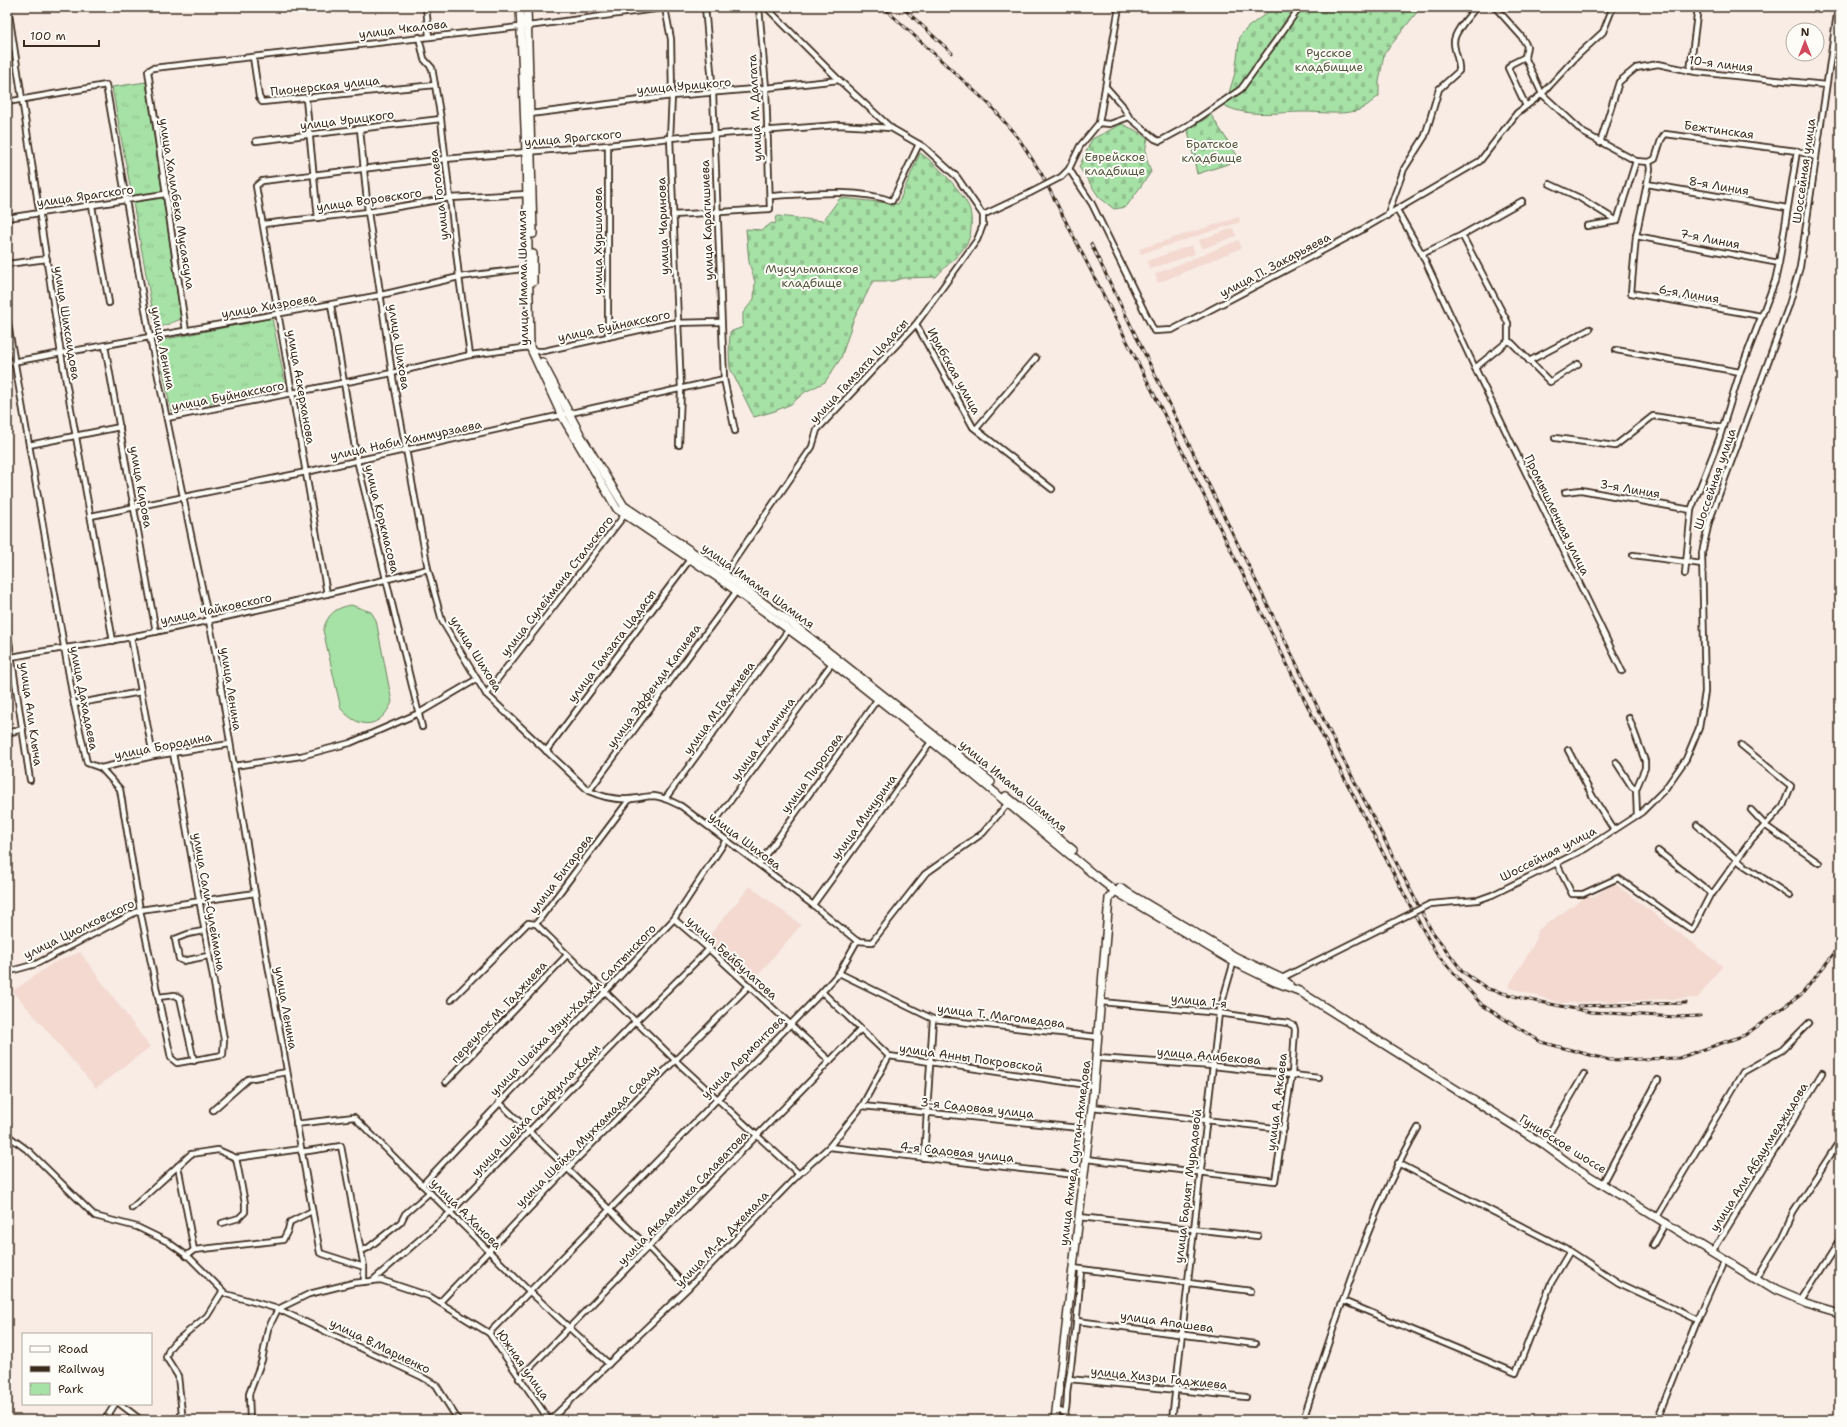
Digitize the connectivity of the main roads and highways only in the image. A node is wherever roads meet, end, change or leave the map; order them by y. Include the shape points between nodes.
1 (520, 7) edge
2 (527, 7) edge
3 (524, 26) junction
4 (529, 152) junction
5 (531, 268) junction
6 (626, 512) junction
7 (722, 576) junction
8 (880, 696) junction
9 (1115, 891) junction
10 (1235, 959) junction
11 (1279, 980) joint
12 (1840, 1314) edge
13 (1055, 1420) edge

1 - 3 main road, улица Имама Шамиля
2 - 3 main road, улица Имама Шамиля
3 - 4 main road, улица Имама Шамиля
3 - 4 main road, улица Имама Шамиля via 530,114
4 - 5 main road, улица Имама Шамиля
4 - 5 main road, улица Имама Шамиля via 526,194
5 - 6 main road, улица Имама Шамиля via 533,349 565,415 617,509
6 - 7 main road, улица Имама Шамиля
6 - 7 main road, улица Имама Шамиля via 694,554
7 - 8 main road, улица Имама Шамиля
7 - 8 main road, улица Имама Шамиля via 736,592
8 - 9 main road, улица Имама Шамиля via 931,742
8 - 10 main road, улица Имама Шамиля via 974,768 1111,883
9 - 10 main road, улица Имама Шамиля
9 - 13 main road, улица Ахмед Султан-Ахмедова via 1109,898 1092,1107
10 - 11 main road, улица Имама Шамиля
11 - 12 main road, Гунибское шоссе via 1756,1280 1806,1304

